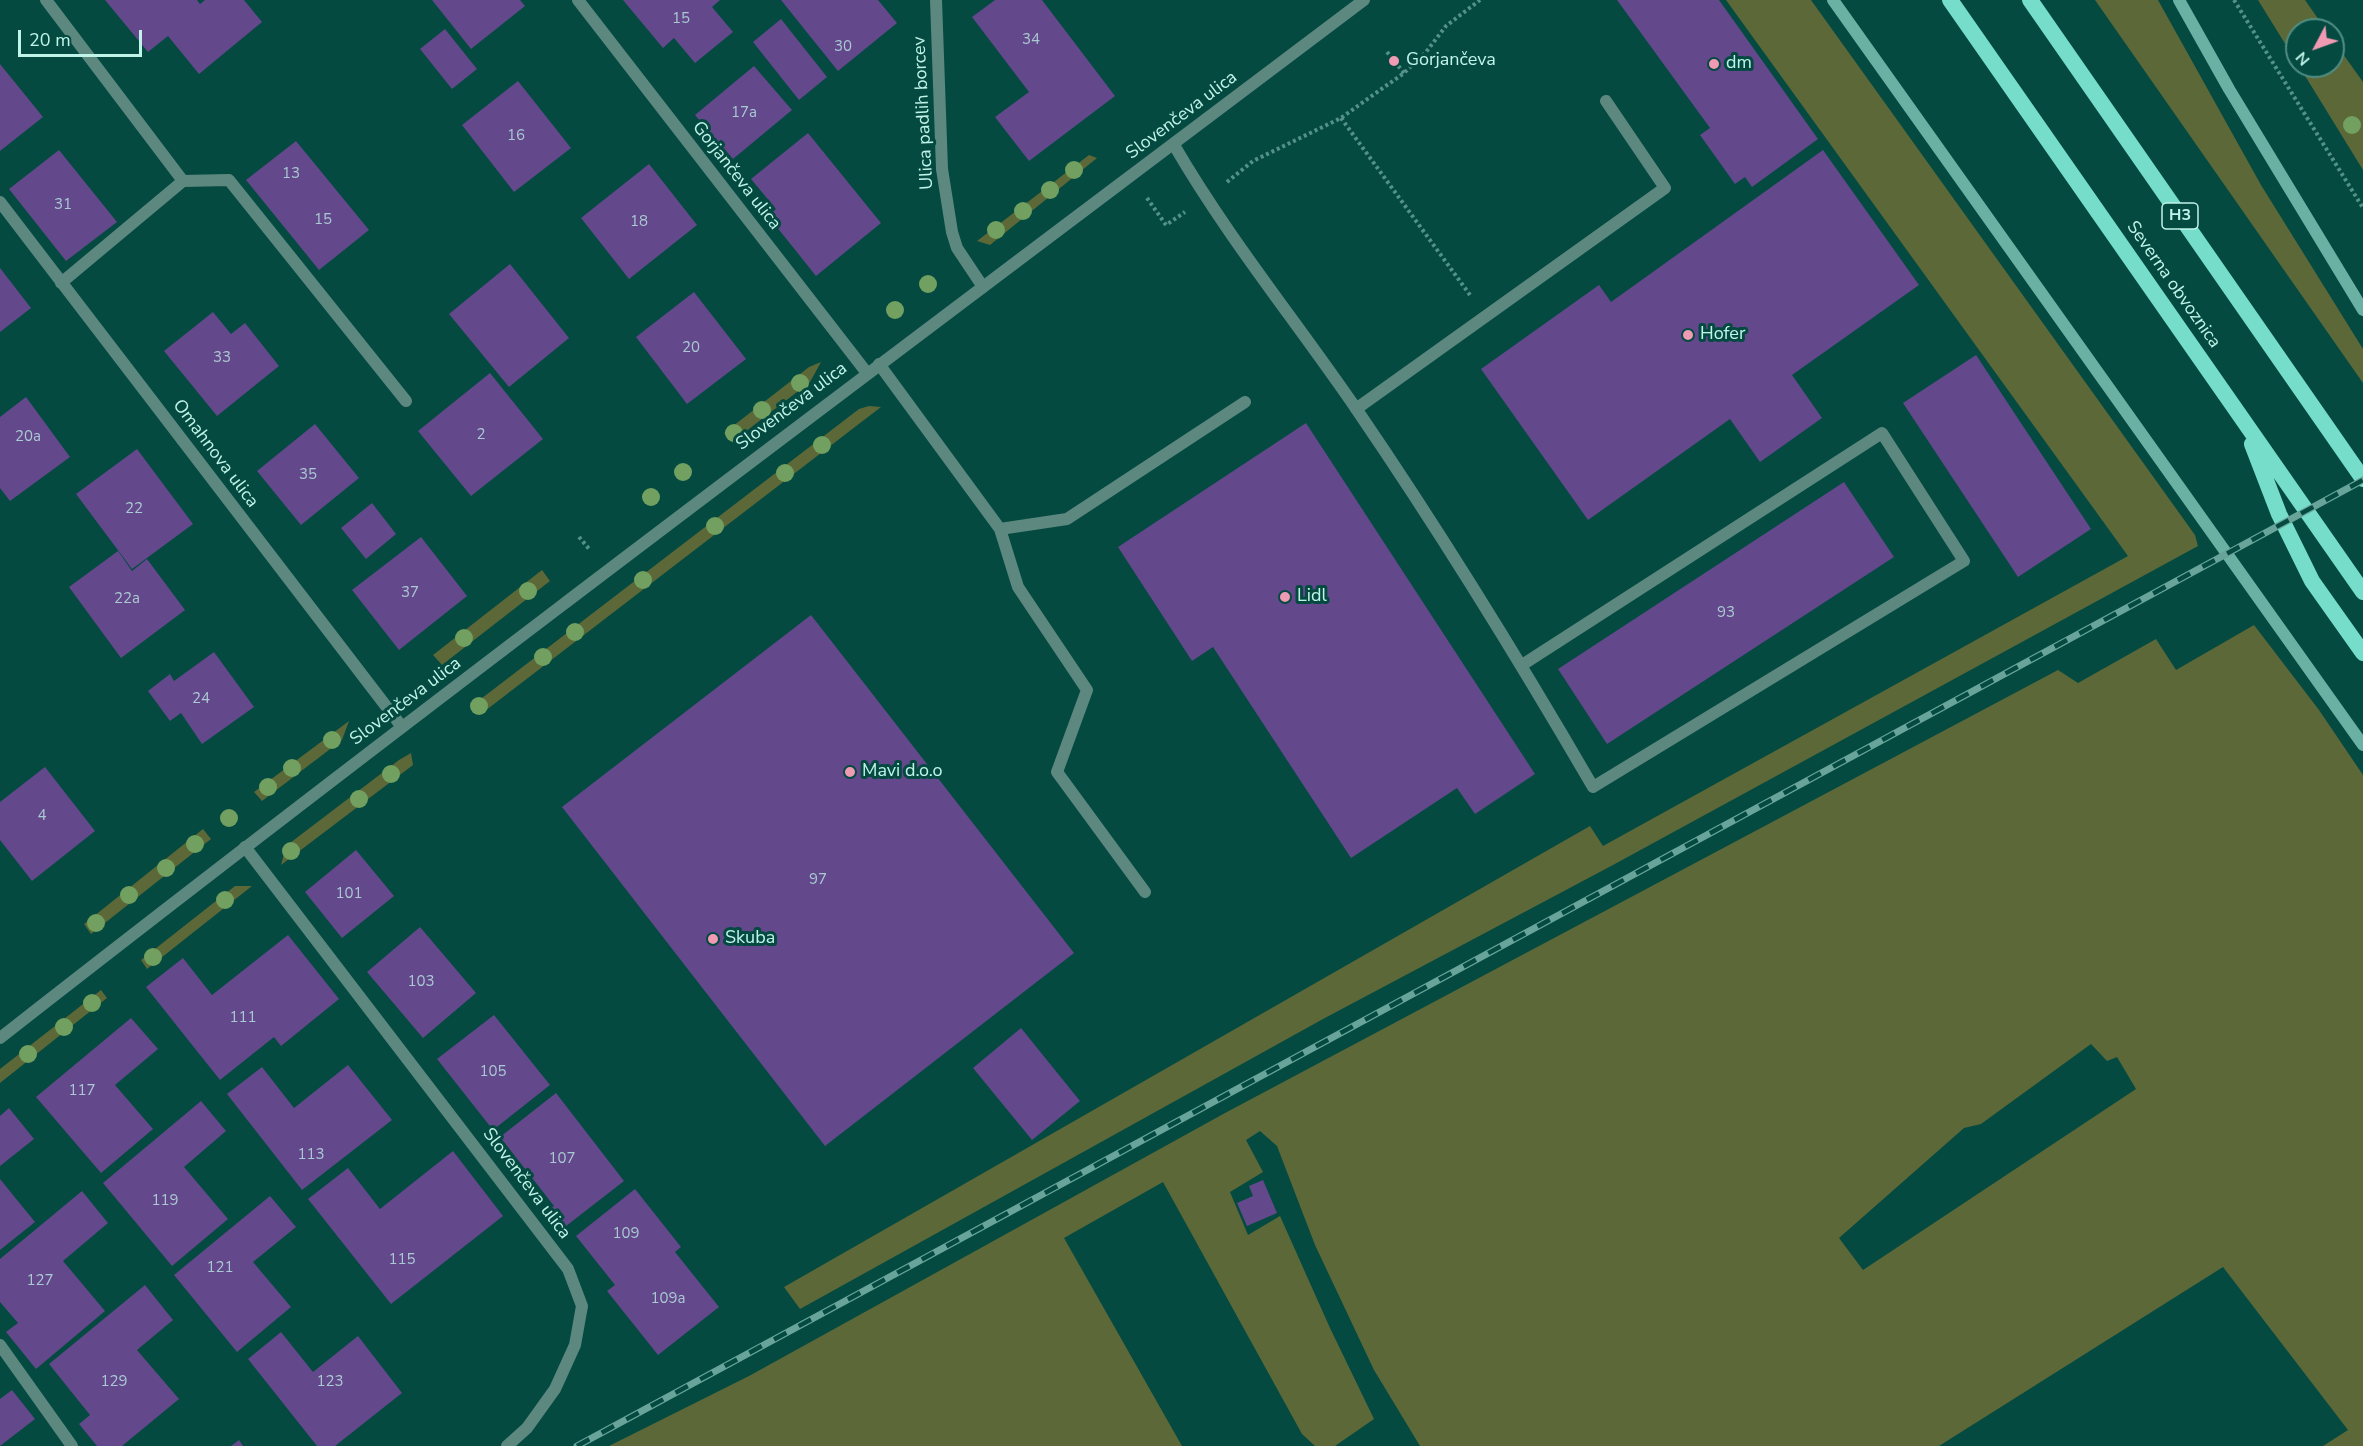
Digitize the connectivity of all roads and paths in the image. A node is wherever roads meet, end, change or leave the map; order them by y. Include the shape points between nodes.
1 (46, 0) edge
2 (578, 0) edge
3 (936, 0) edge
4 (1364, 0) edge
5 (1480, 0) edge
6 (1833, 0) edge
7 (1950, 0) edge
8 (2030, 0) edge
9 (2179, 0) edge
10 (2234, 0) edge
11 (1387, 52) dead end
12 (1404, 73) junction
13 (1606, 101) dead end
14 (1341, 118) junction
15 (1174, 145) junction
16 (183, 181) junction
17 (1206, 199) junction
18 (0, 201) edge
19 (2363, 208) edge
20 (1166, 225) dead end
21 (61, 283) junction
22 (983, 287) junction
23 (2363, 310) edge
24 (1486, 318) junction
25 (879, 364) junction
26 (867, 373) junction
27 (406, 400) dead end
28 (1245, 402) dead end
29 (1356, 409) junction
30 (2242, 418) junction
31 (2330, 432) junction
32 (2363, 459) edge
33 (2363, 479) edge
34 (1000, 529) junction
35 (579, 537) dead end
36 (590, 551) dead end
37 (2363, 592) edge
38 (2363, 653) edge
39 (1522, 665) junction
40 (402, 727) junction
41 (2363, 745) edge
42 (245, 847) junction
43 (1145, 892) dead end
44 (0, 1038) edge
45 (0, 1345) edge
46 (72, 1446) edge
47 (507, 1446) edge

1 - 16 street
2 - 26 street, Gorjančeva ulica
3 - 22 street, Ulica padlih borcev via 942,169 952,232 957,248
4 - 15 street, Slovenčeva ulica
5 - 12 path via 1446,26
6 - 41 main road
7 - 30 highway, Severna obvoznica
8 - 31 highway, H3
9 - 23 main road
10 - 19 path
11 - 12 path
12 - 14 path
13 - 24 street via 1665,188
14 - 17 path via 1253,160
14 - 24 path
15 - 17 street
15 - 22 street, Slovenčeva ulica
16 - 21 street
16 - 27 street via 229,180
17 - 20 path
17 - 29 street
18 - 21 street, Omahnova ulica
21 - 40 street, Omahnova ulica
22 - 25 street, Slovenčeva ulica
24 - 29 street
25 - 26 street, Slovenčeva ulica
25 - 34 street
26 - 40 street, Slovenčeva ulica
28 - 34 street via 1067,519
29 - 39 street
30 - 37 highway, Severna obvoznica
30 - 38 highway via 2278,514 2312,581
31 - 32 highway
31 - 33 highway, H3
34 - 43 street via 1018,587 1087,690 1057,772
35 - 36 path
39 - 39 street via 1593,787 1964,561 1882,433
40 - 42 street, Slovenčeva ulica
42 - 44 street, Slovenčeva ulica
42 - 47 street, Slovenčeva ulica via 568,1269 582,1306 575,1345 555,1389 527,1428
45 - 46 street

